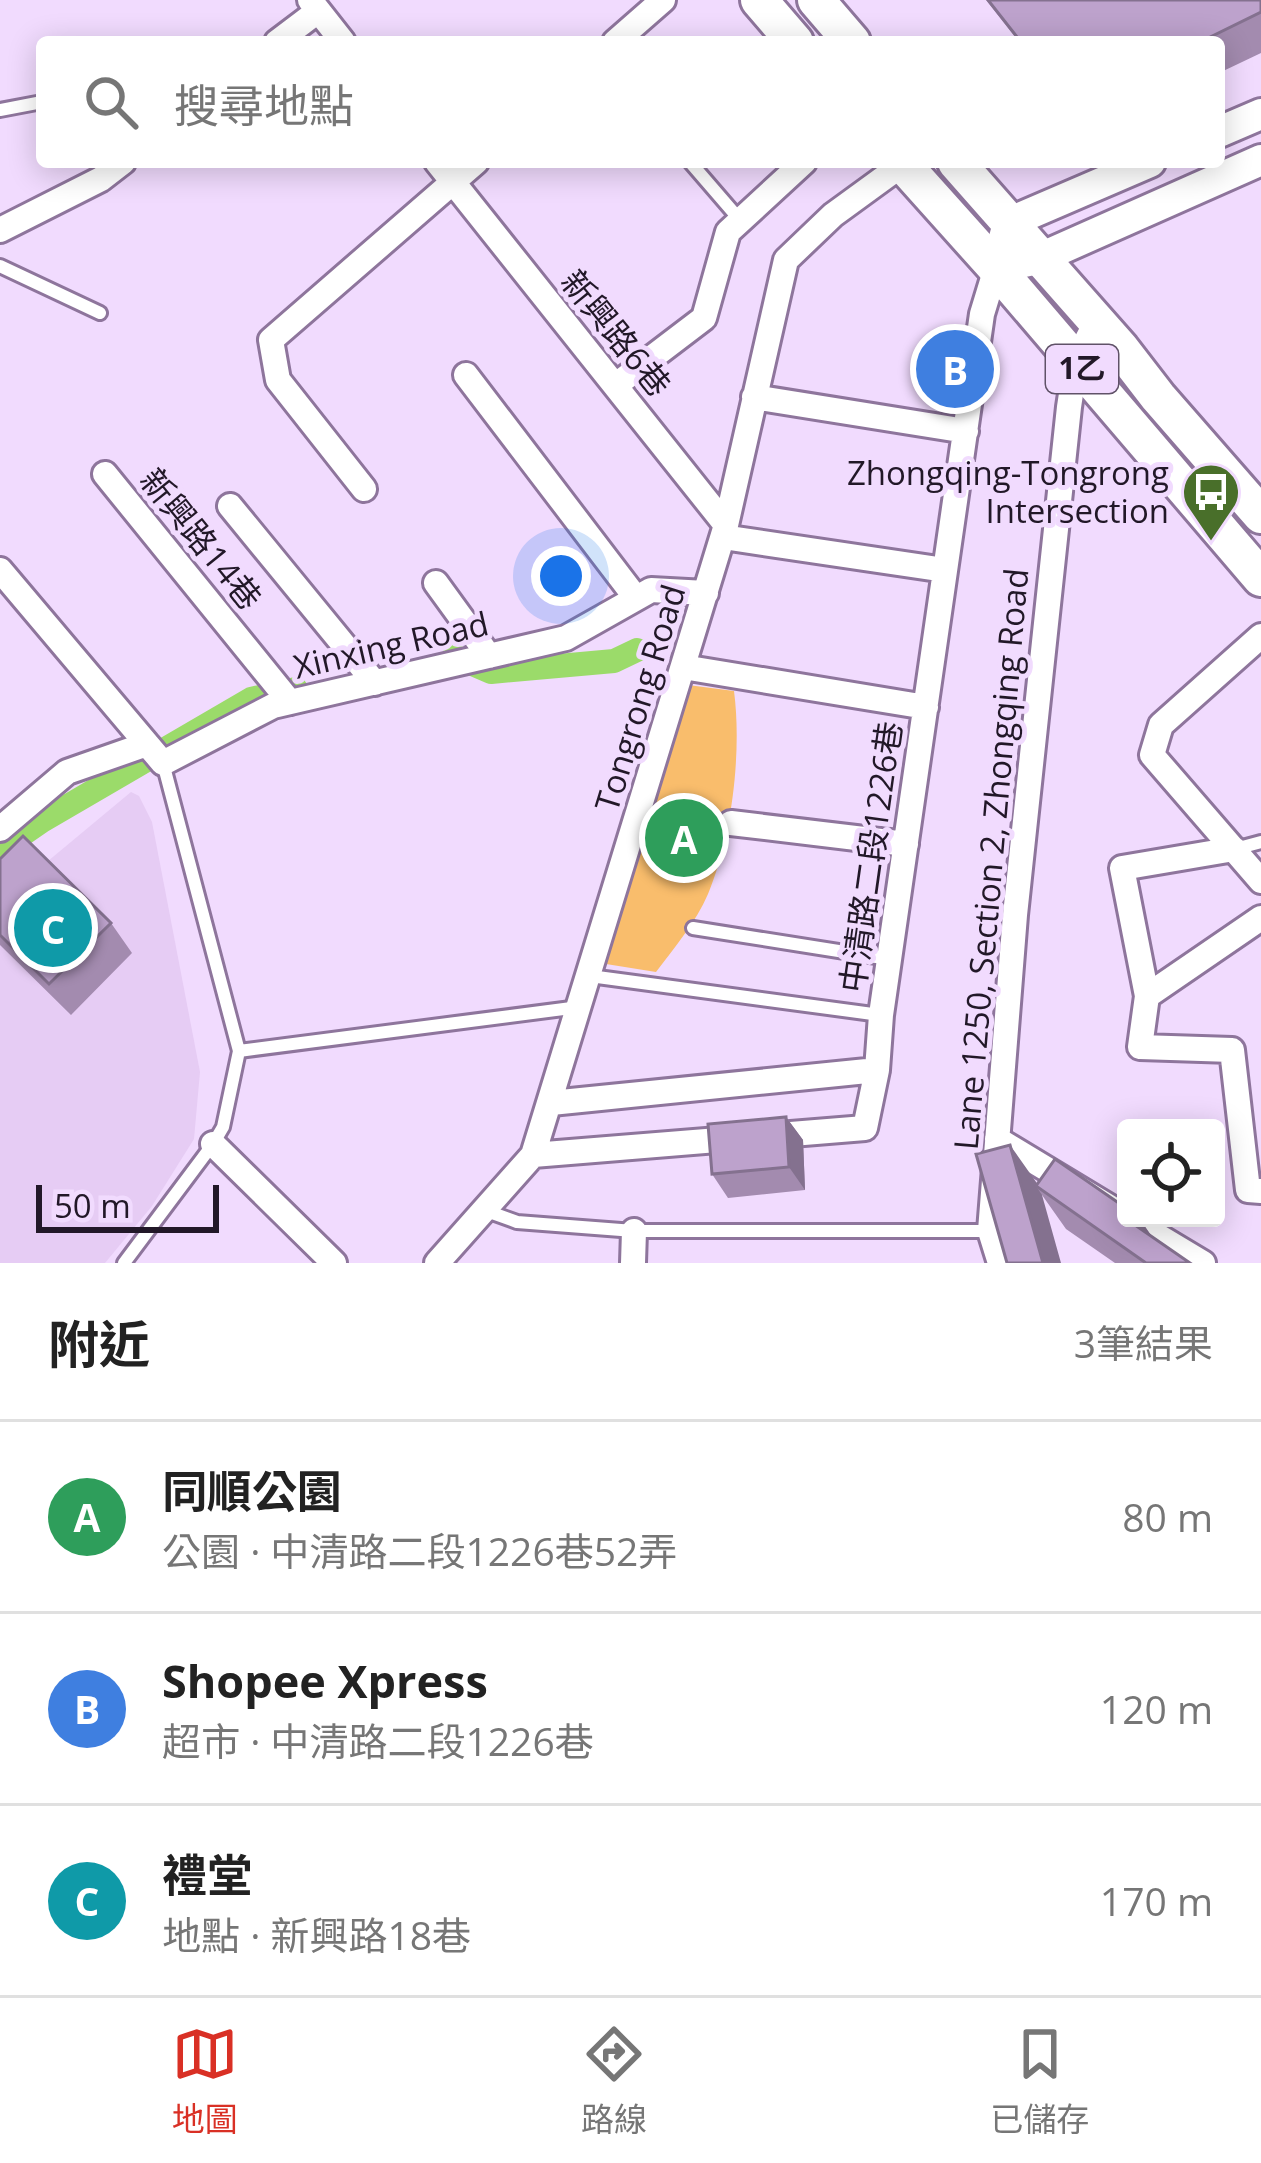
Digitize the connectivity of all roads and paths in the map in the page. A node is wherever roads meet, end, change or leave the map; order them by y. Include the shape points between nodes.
1 (663, 0) edge
2 (759, 0) edge
3 (816, 0) edge
4 (314, 5) edge
5 (284, 36) edge
6 (338, 36) edge
7 (622, 36) edge
8 (790, 36) edge
9 (847, 36) edge
10 (36, 103) edge
11 (0, 110) edge
12 (1261, 114) edge
13 (1225, 129) edge
14 (1261, 160) edge
15 (115, 168) edge
16 (695, 168) edge
17 (796, 168) edge
18 (895, 168) edge
19 (906, 168) edge
20 (961, 168) edge
21 (1136, 168) edge
22 (445, 172) edge
23 (740, 220) junction
24 (1008, 223) junction
25 (0, 230) edge
26 (1038, 259) junction
27 (0, 266) edge
28 (996, 268) junction
29 (100, 313) dead end
30 (1096, 322) junction
31 (1076, 361) junction
32 (466, 375) dead end
33 (616, 386) junction
34 (754, 397) junction
35 (966, 431) junction
36 (105, 474) dead end
37 (364, 489) dead end
38 (230, 506) dead end
39 (1261, 515) edge
40 (724, 531) junction
41 (0, 570) edge
42 (945, 570) junction
43 (1261, 578) edge
44 (436, 583) dead end
45 (706, 593) junction
46 (636, 598) junction
47 (1261, 636) edge
48 (489, 656) junction
49 (683, 668) junction
50 (375, 683) junction
51 (290, 702) junction
52 (926, 706) junction
53 (155, 754) junction
54 (730, 823) dead end
55 (0, 829) edge
56 (1261, 842) edge
57 (906, 844) junction
58 (1234, 849) junction
59 (1261, 881) edge
60 (1261, 918) edge
61 (692, 928) dead end
62 (889, 959) junction
63 (590, 976) junction
64 (1147, 996) junction
65 (580, 1007) junction
66 (881, 1015) junction
67 (239, 1051) junction
68 (877, 1070) junction
69 (551, 1103) junction
70 (997, 1139) junction
71 (213, 1144) junction
72 (533, 1155) junction
73 (1261, 1191) edge
74 (484, 1210) junction
75 (1117, 1211) edge
76 (1144, 1227) edge
77 (634, 1231) junction
78 (990, 1231) junction
79 (124, 1263) edge
80 (334, 1263) edge
81 (436, 1263) edge
82 (633, 1263) edge
83 (1000, 1263) edge
84 (1203, 1263) edge

1 - 7 street
2 - 8 main road
3 - 9 main road
4 - 5 street
4 - 6 street
10 - 11 lane
12 - 13 street
14 - 26 street
15 - 25 street
16 - 23 lane
17 - 23 street
18 - 34 street, Tongrong Road via 786,260
19 - 28 main road, 1乙
20 - 24 main road, 1乙
21 - 24 street
22 - 33 street, 新興路6巷
22 - 37 street via 271,340 278,380
23 - 33 street via 728,232 704,319
24 - 26 main road, 1乙
24 - 28 street
26 - 28 street
26 - 30 main road, 1乙
27 - 29 lane
28 - 31 main road, 1乙
28 - 35 street, 中清路二段1226巷
30 - 31 street, Lane 1250, Section 2, Zhongqing Road
30 - 39 main road, 1乙
31 - 43 main road, 1乙
31 - 70 street, Lane 1250, Section 2, Zhongqing Road
32 - 46 street
33 - 40 street, 新興路6巷
34 - 35 street
34 - 40 street, Tongrong Road
35 - 42 street, 中清路二段1226巷
36 - 51 street, 新興路14巷
38 - 50 street
40 - 42 street
40 - 45 street, Tongrong Road
41 - 53 street
42 - 52 street, 中清路二段1226巷
44 - 48 street
45 - 46 street, Xinxing Road via 651,590
45 - 49 street, Tongrong Road
46 - 48 street, Xinxing Road via 566,638
47 - 58 street via 1161,725 1152,755
48 - 50 street, Xinxing Road
49 - 52 street
49 - 63 street, Tongrong Road
50 - 51 street, Xinxing Road
51 - 53 street, Xinxing Road
52 - 57 street, 中清路二段1226巷
53 - 55 street, Xinxing Road via 67,772
53 - 67 lane
54 - 57 street
56 - 58 lane
57 - 62 street, 中清路二段1226巷
58 - 59 street
58 - 64 street via 1122,868
60 - 64 street
61 - 62 lane
62 - 66 street, 中清路二段1226巷
63 - 65 street, Tongrong Road
63 - 66 lane
64 - 73 street via 1140,1048 1232,1050 1249,1190
65 - 67 lane
65 - 69 street, Tongrong Road
66 - 68 street, 中清路二段1226巷
67 - 71 lane
68 - 69 street
68 - 72 street, 中清路二段1226巷 via 865,1128
69 - 72 street, Tongrong Road
70 - 75 street
70 - 78 street, Lane 1250, Section 2, Zhongqing Road
71 - 79 lane
71 - 80 street
72 - 74 street, Tongrong Road
74 - 77 lane via 518,1222
74 - 81 street, Tongrong Road
76 - 84 street
77 - 78 lane
77 - 82 street
78 - 83 street, Lane 1250, Section 2, Zhongqing Road

